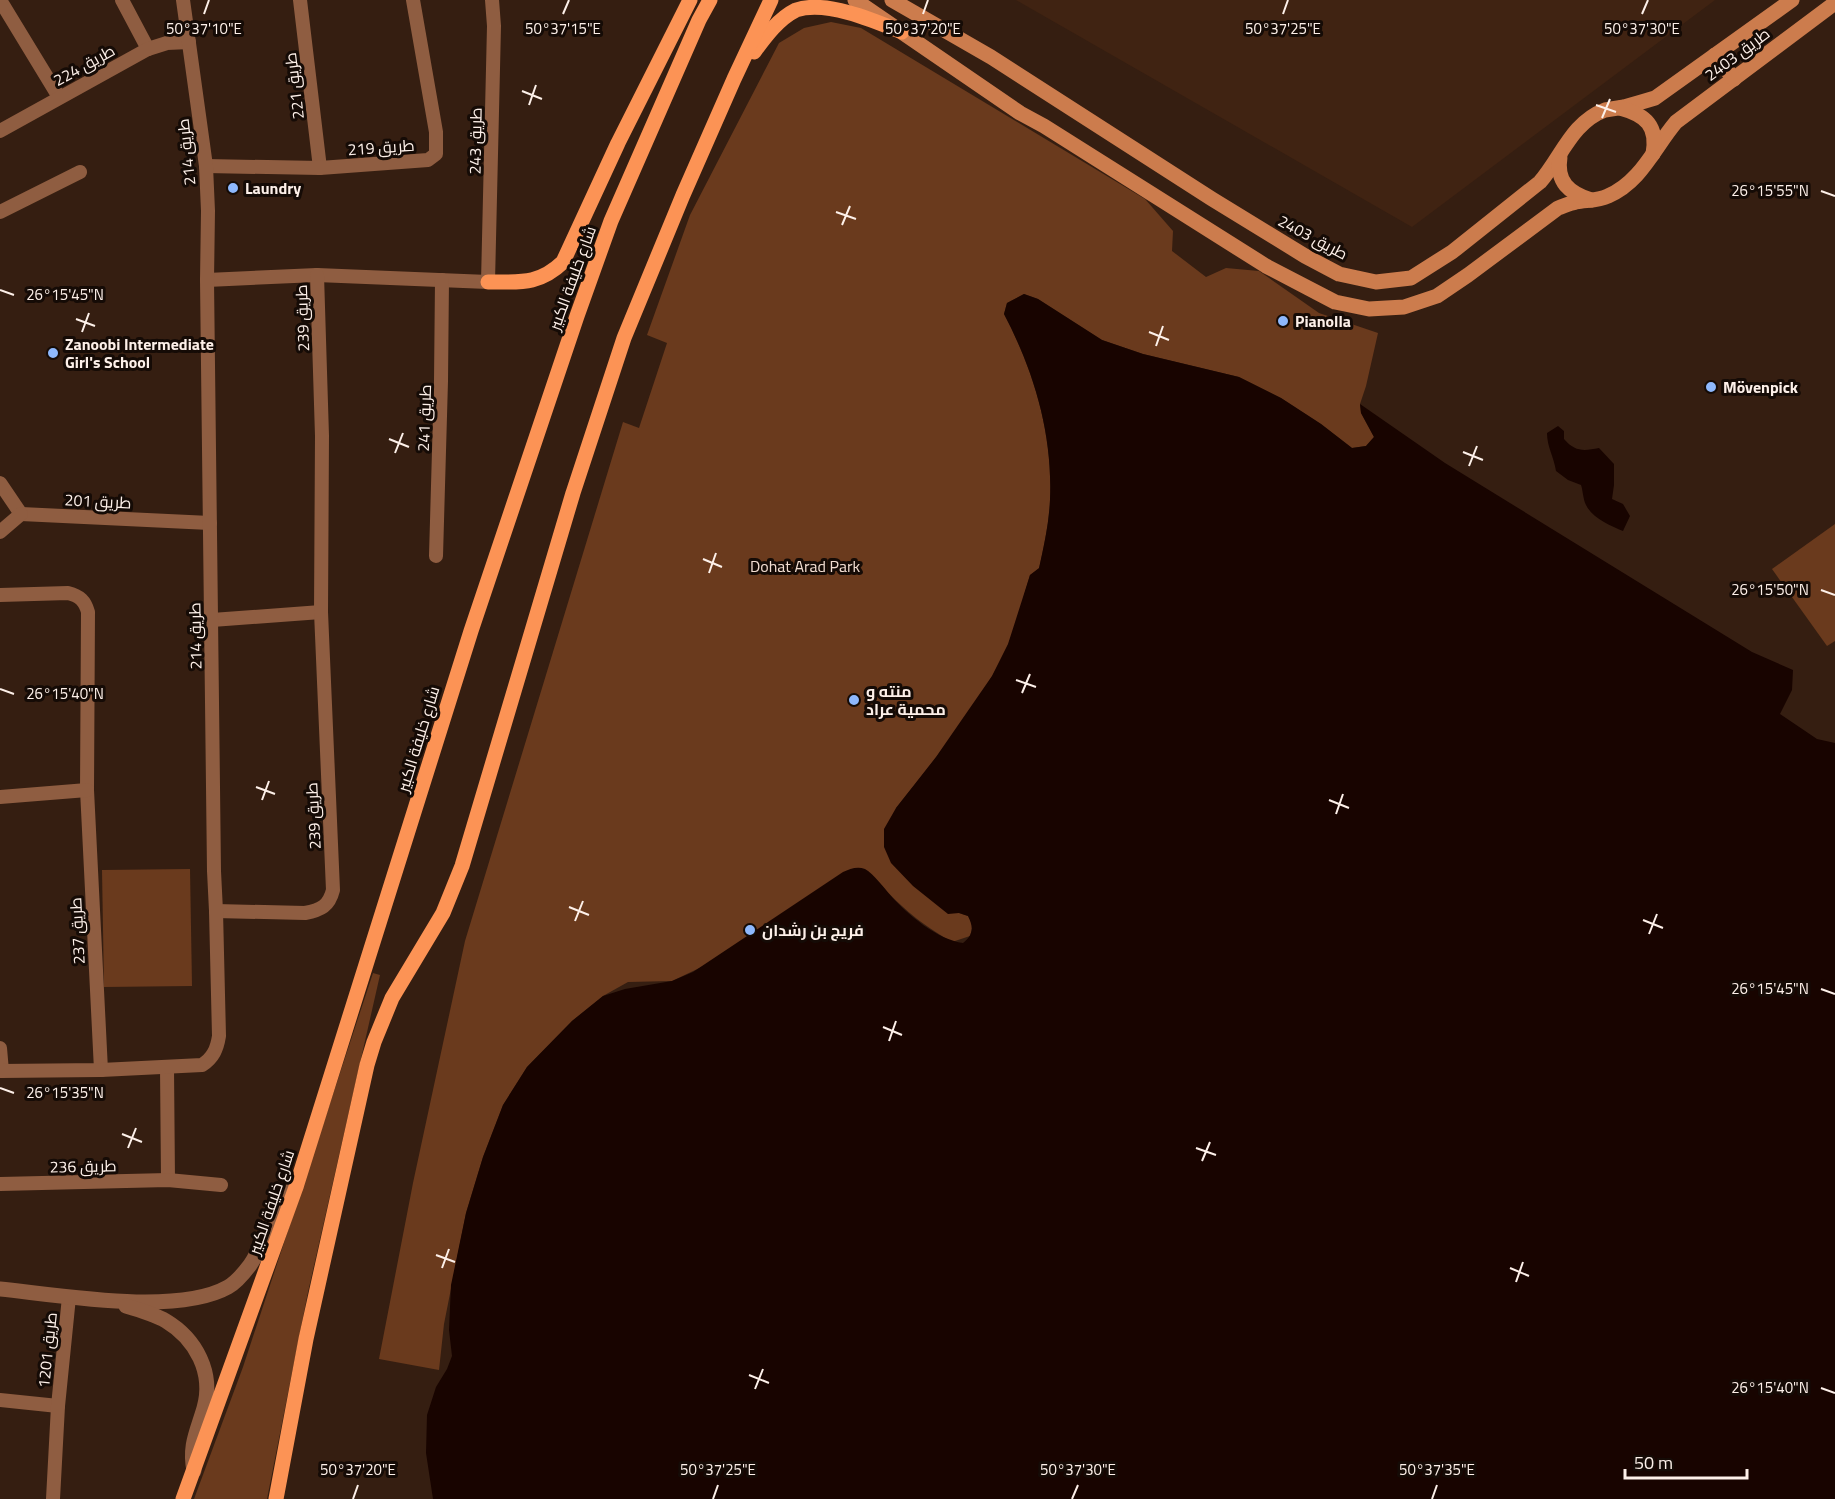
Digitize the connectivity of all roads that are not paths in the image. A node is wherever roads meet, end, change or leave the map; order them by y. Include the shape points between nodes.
1 (0, 0) edge
2 (122, 0) edge
3 (183, 0) edge
4 (300, 0) edge
5 (412, 0) edge
6 (492, 0) edge
7 (690, 0) edge
8 (711, 0) edge
9 (771, 0) edge
10 (855, 0) edge
11 (892, 0) edge
12 (1792, 0) edge
13 (1835, 3) edge
14 (902, 32) junction
15 (189, 42) junction
16 (148, 48) junction
17 (1715, 55) junction
18 (734, 79) junction
19 (1734, 79) junction
20 (59, 97) junction
21 (1620, 108) junction
22 (0, 131) edge
23 (1562, 151) junction
24 (1653, 157) junction
25 (206, 166) junction
26 (320, 168) junction
27 (80, 172) dead end
28 (1212, 199) junction
29 (1591, 200) junction
30 (0, 212) edge
31 (1198, 222) junction
32 (317, 275) junction
33 (207, 280) junction
34 (442, 280) junction
35 (489, 282) junction
36 (0, 483) edge
37 (21, 514) junction
38 (210, 524) junction
39 (0, 532) edge
40 (436, 556) dead end
41 (0, 595) edge
42 (321, 612) junction
43 (212, 620) junction
44 (87, 790) junction
45 (0, 797) edge
46 (216, 911) junction
47 (0, 1048) edge
48 (167, 1068) junction
49 (101, 1070) junction
50 (1, 1071) edge
51 (168, 1180) junction
52 (0, 1184) edge
53 (221, 1185) dead end
54 (296, 1187) junction
55 (0, 1289) edge
56 (69, 1297) junction
57 (112, 1301) junction
58 (0, 1400) edge
59 (58, 1406) junction
60 (194, 1472) junction
61 (53, 1499) edge
62 (183, 1499) edge
63 (276, 1499) edge

1 - 20 street
2 - 16 street
3 - 15 street, طريق 214
4 - 26 street, طريق 221
5 - 26 street, طريق 219 via 436,132 436,154 428,160
6 - 35 street, طريق 243
7 - 35 main road via 564,262 538,280
8 - 54 main road, شارع خليفة الكبير via 611,221 577,316 471,631
9 - 18 main road
10 - 14 main road, طريق 2403
11 - 28 main road, طريق 2403 via 991,57
12 - 17 main road, طريق 2403
13 - 19 main road, طريق 2403
14 - 18 main road via 848,9 822,5 797,9 779,21
14 - 31 main road, طريق 2403 via 1020,113
15 - 16 street, طريق 224
15 - 25 street, طريق 214
16 - 20 street, طريق 224
17 - 19 main road
17 - 21 main road, طريق 2403 via 1655,98
18 - 63 main road via 624,338 462,866 443,913 392,998 374,1042 306,1339
19 - 24 main road, طريق 2403 via 1676,122
20 - 22 street, طريق 224
21 - 23 main road, طريق 2403 via 1584,122
21 - 24 main road via 1637,112 1650,124 1655,140
23 - 28 main road, طريق 2403 via 1540,182 1452,252 1411,278 1376,282 1339,274
23 - 29 main road via 1558,167 1564,183 1575,195
24 - 29 main road, طريق 2403 via 1627,184 1607,197
25 - 26 street, طريق 219
25 - 33 street, طريق 214
27 - 30 street
28 - 31 main road
29 - 31 main road, طريق 2403 via 1558,208 1437,296 1388,309 1335,302 1266,266
32 - 33 street
32 - 34 street
32 - 42 street, طريق 239 via 322,436
33 - 38 street, طريق 214
34 - 35 street
34 - 40 street, طريق 241
36 - 37 street
37 - 38 street, طريق 201
37 - 39 street
38 - 43 street, طريق 214
41 - 44 street, طريق 237 via 68,593 85,602
42 - 43 street
42 - 46 street, طريق 239 via 331,898 317,911 305,913
43 - 46 street, طريق 214
44 - 45 street
44 - 49 street, طريق 237
46 - 48 street, طريق 214 via 217,1046 202,1065
47 - 50 street
48 - 49 street, طريق 214
48 - 51 street
49 - 50 street, طريق 214
51 - 52 street, طريق 236
51 - 53 street, طريق 236
54 - 57 street via 276,1206 250,1265 227,1287 193,1299
54 - 60 main road, شارع خليفة الكبير
55 - 56 street
56 - 57 street
56 - 59 street, طريق 1201
57 - 60 street via 164,1320 185,1335 200,1356 206,1394 193,1442
58 - 59 street, طريق 1201
59 - 61 street, طريق 1201
60 - 62 main road, شارع خليفة الكبير

